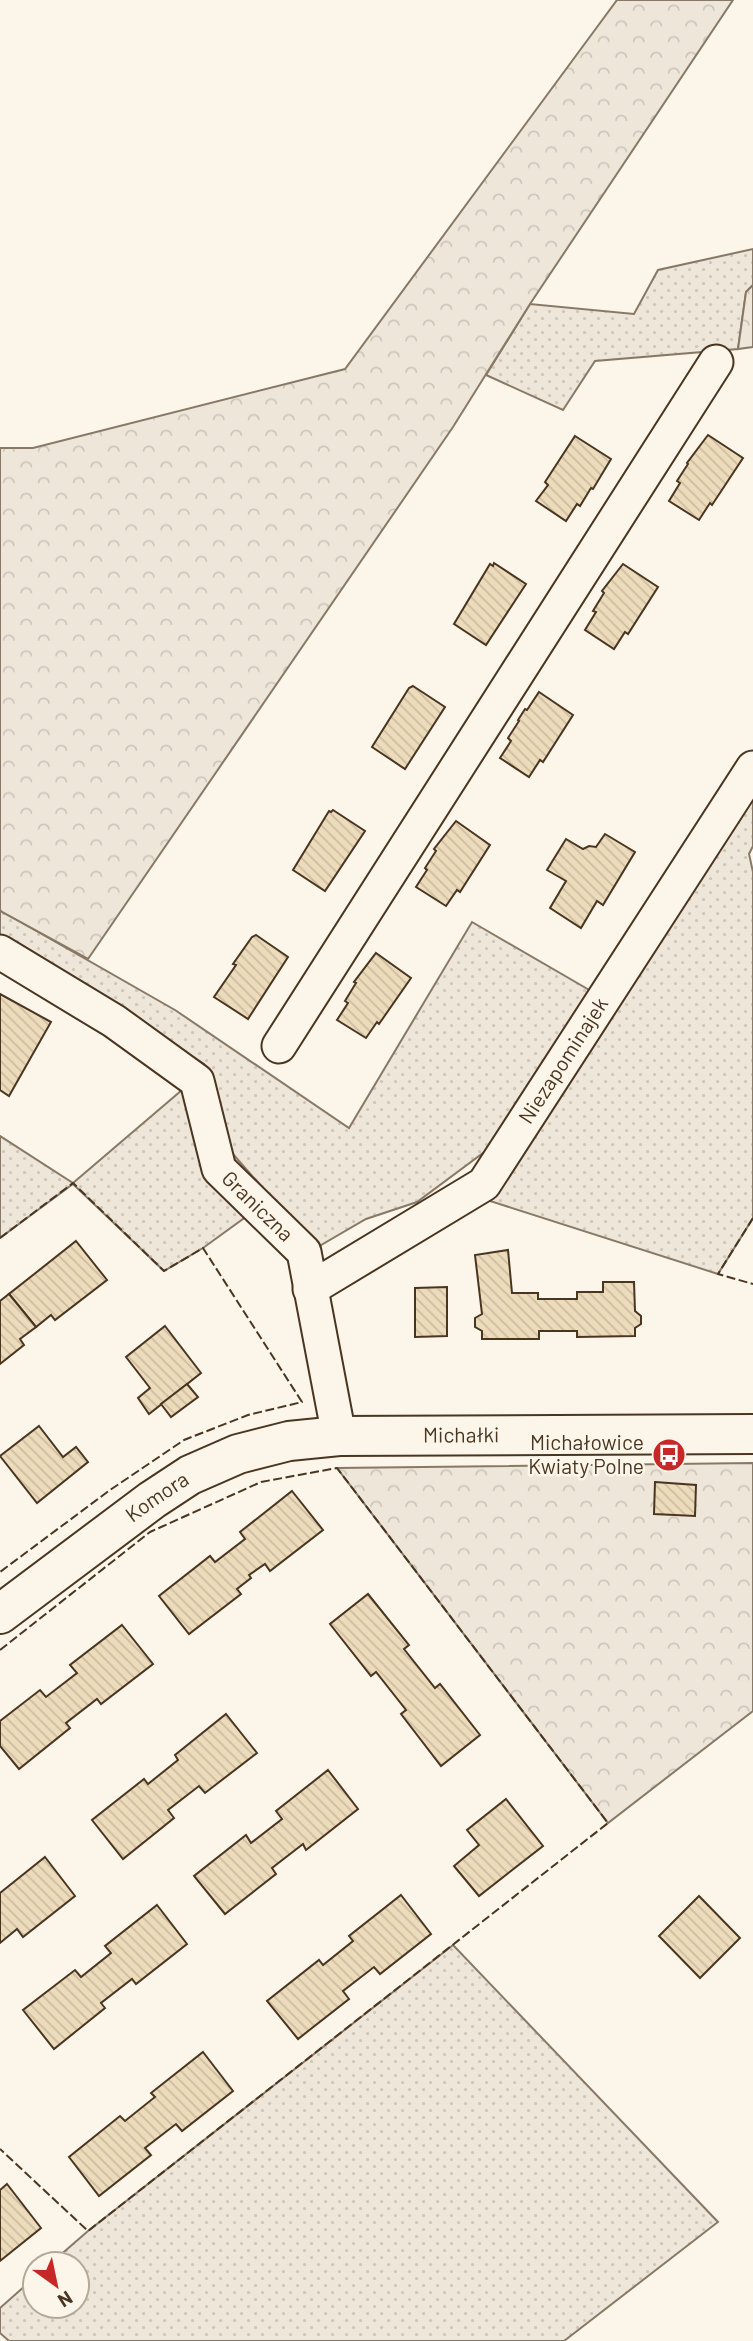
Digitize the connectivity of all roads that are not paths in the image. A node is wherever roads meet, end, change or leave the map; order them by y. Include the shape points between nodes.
1 (716, 362) dead end
2 (753, 768) edge
3 (0, 952) edge
4 (279, 1046) dead end
5 (310, 1289) junction
6 (753, 1434) edge
7 (338, 1436) junction
8 (0, 1614) edge

1 - 4 street
2 - 5 street, Niezapominajek via 484,1184
3 - 5 street, Graniczna via 114,1021 197,1081 219,1169 304,1252
5 - 7 street, Graniczna
6 - 7 street, Michałki
7 - 8 street, Komora via 289,1441 237,1454 190,1475

